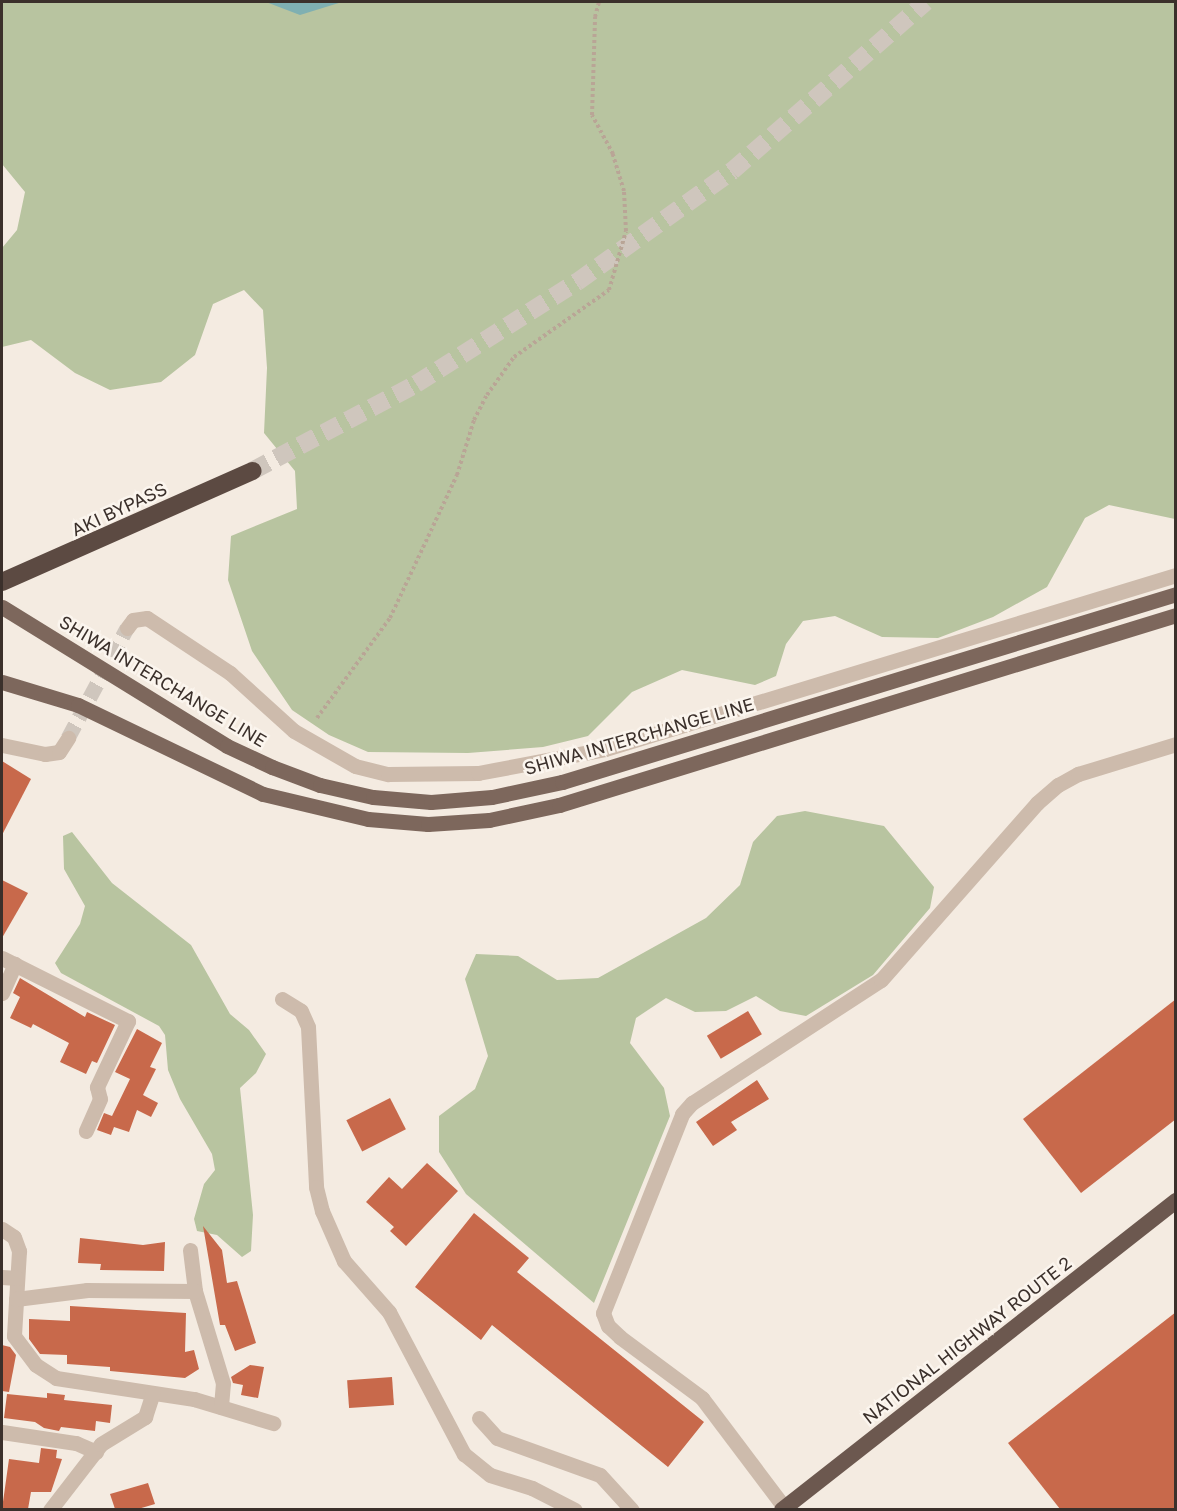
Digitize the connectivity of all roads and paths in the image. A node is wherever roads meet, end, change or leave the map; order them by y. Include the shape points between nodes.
1 (599, 2) edge
2 (252, 471) tunnel mouth
3 (1176, 575) edge
4 (2, 582) edge
5 (1176, 594) edge
6 (4, 608) edge
7 (1176, 615) edge
8 (127, 628) dead end
9 (2, 682) edge
10 (317, 718) dead end
11 (68, 738) tunnel mouth
12 (1176, 744) edge
13 (2, 745) edge
14 (8, 961) edge
15 (2, 993) edge
16 (282, 999) dead end
17 (86, 1131) dead end
18 (1176, 1201) edge
19 (2, 1229) edge
20 (190, 1250) dead end
21 (2, 1277) edge
22 (17, 1278) junction
23 (195, 1291) junction
24 (16, 1299) junction
25 (8, 1328) edge
26 (153, 1393) junction
27 (220, 1407) junction
28 (479, 1418) dead end
29 (273, 1423) dead end
30 (2, 1432) edge
31 (96, 1452) junction
32 (783, 1508) edge
33 (50, 1509) edge
34 (575, 1509) edge
35 (632, 1509) edge

1 - 10 path via 595,17 592,115 613,154 624,191 626,221 609,290 514,357 487,395 474,420 457,475 390,618
2 - 4 highway, AKI BYPASS
3 - 8 street via 605,749 478,773 388,774 355,766 294,732 230,673 147,618 133,620
5 - 6 main road, SHIWA INTERCHANGE LINE via 562,782 492,797 431,802 373,797 320,785 272,767 227,746
7 - 9 main road via 559,805 489,820 458,822 368,819 263,794 78,705
11 - 13 street via 59,752 45,754
12 - 32 street via 1078,774 1058,785 1037,803 881,980 692,1103 682,1114 603,1313 608,1326 620,1337 702,1398
14 - 15 street
14 - 17 street via 128,1021 97,1087 100,1099
16 - 34 street via 301,1011 308,1027 316,1187 344,1261 389,1312 464,1454 490,1475 532,1488
18 - 32 highway, NATIONAL HIGHWAY ROUTE 2
19 - 22 street via 14,1237 19,1251
20 - 23 street
21 - 22 street
22 - 24 street
23 - 24 street via 87,1290
23 - 27 street via 223,1383
24 - 25 street
25 - 26 street via 36,1365 56,1378
26 - 27 street
26 - 31 street via 145,1417 101,1444
27 - 29 street
28 - 35 street via 497,1438 600,1475
30 - 31 street via 76,1443
31 - 33 street

